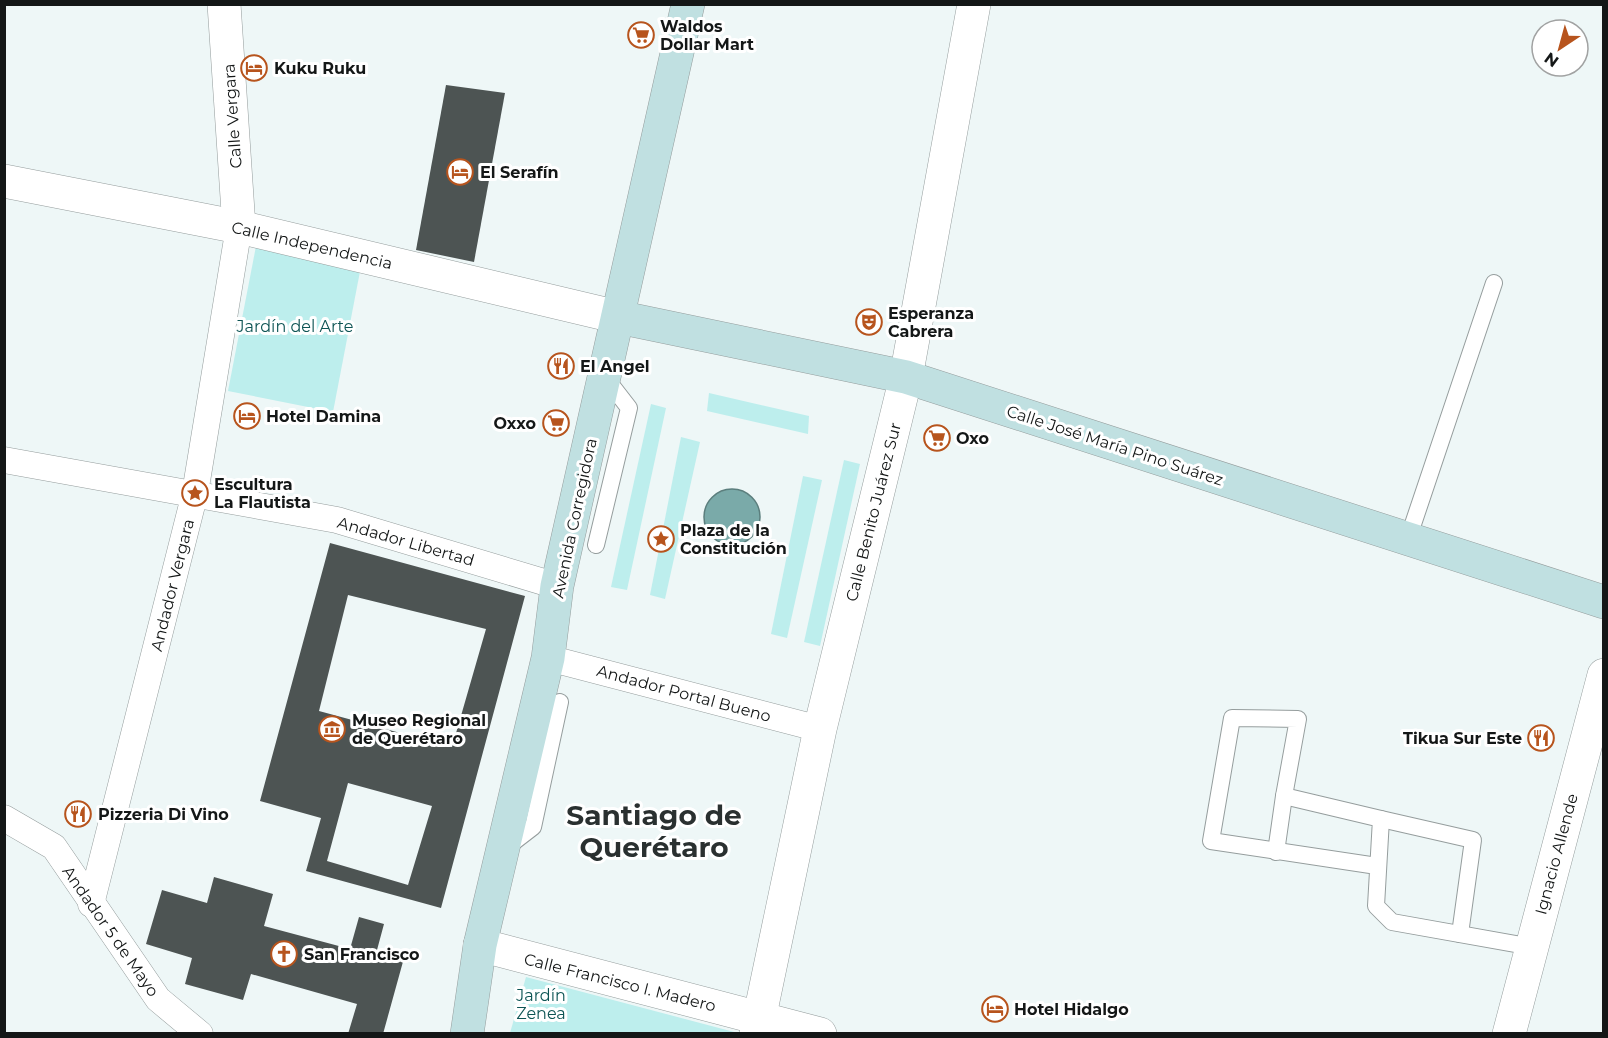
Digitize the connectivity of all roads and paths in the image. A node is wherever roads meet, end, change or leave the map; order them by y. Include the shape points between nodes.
1 (224, 4) edge
2 (688, 4) edge
3 (974, 4) edge
4 (4, 181) edge
5 (239, 227) junction
6 (1494, 283) dead end
7 (618, 317) junction
8 (605, 377) junction
9 (906, 377) junction
10 (4, 460) edge
11 (195, 493) junction
12 (1408, 539) junction
13 (596, 545) dead end
14 (557, 586) junction
15 (1604, 602) edge
16 (548, 658) junction
17 (1604, 675) edge
18 (560, 702) dead end
19 (820, 729) junction
20 (1284, 796) junction
21 (4, 818) edge
22 (1381, 819) junction
23 (54, 847) junction
24 (501, 852) junction
25 (1276, 852) junction
26 (1377, 866) junction
27 (99, 868) junction
28 (91, 904) junction
29 (1460, 934) junction
30 (480, 945) junction
31 (1532, 946) junction
32 (758, 1025) edge
33 (200, 1034) edge
34 (467, 1034) edge
35 (820, 1034) edge
36 (1509, 1034) edge

1 - 5 street, Calle Vergara
2 - 7 main road, Avenida Corregidora
3 - 9 street, Calle Benito Juárez Sur
4 - 5 street, Calle Independencia
5 - 7 street, Calle Independencia
5 - 11 street, Andador Vergara
6 - 12 lane
7 - 8 main road, Avenida Corregidora
7 - 9 main road, Calle José María Pino Suárez
8 - 13 lane via 629,408
8 - 14 main road, Avenida Corregidora
9 - 12 main road, Calle José María Pino Suárez
9 - 19 street, Calle Benito Juárez Sur
10 - 11 street, Andador Libertad
11 - 14 street, Andador Libertad via 337,520
11 - 27 street, Andador Vergara
12 - 15 main road, Calle José María Pino Suárez
14 - 16 main road, Avenida Corregidora
16 - 19 street, Andador Portal Bueno
16 - 24 main road, Avenida Corregidora
17 - 31 street, Ignacio Allende
18 - 24 lane via 533,827
19 - 32 street, Calle Benito Juárez Sur
20 - 22 lane
20 - 25 lane
20 - 25 lane via 1298,719 1232,718 1211,841
21 - 23 street, Andador 5 de Mayo
22 - 26 lane
22 - 29 lane via 1473,840
23 - 27 street, Andador 5 de Mayo
23 - 28 street, Andador 5 de Mayo
24 - 30 main road, Avenida Corregidora
25 - 26 lane
26 - 29 lane via 1376,906 1392,922
27 - 28 street, Andador Vergara
28 - 33 street, Andador 5 de Mayo via 158,999
29 - 31 lane
30 - 32 street, Calle Francisco I. Madero
30 - 34 main road, Avenida Corregidora
31 - 36 street, Ignacio Allende
32 - 35 street, Calle Francisco I. Madero

